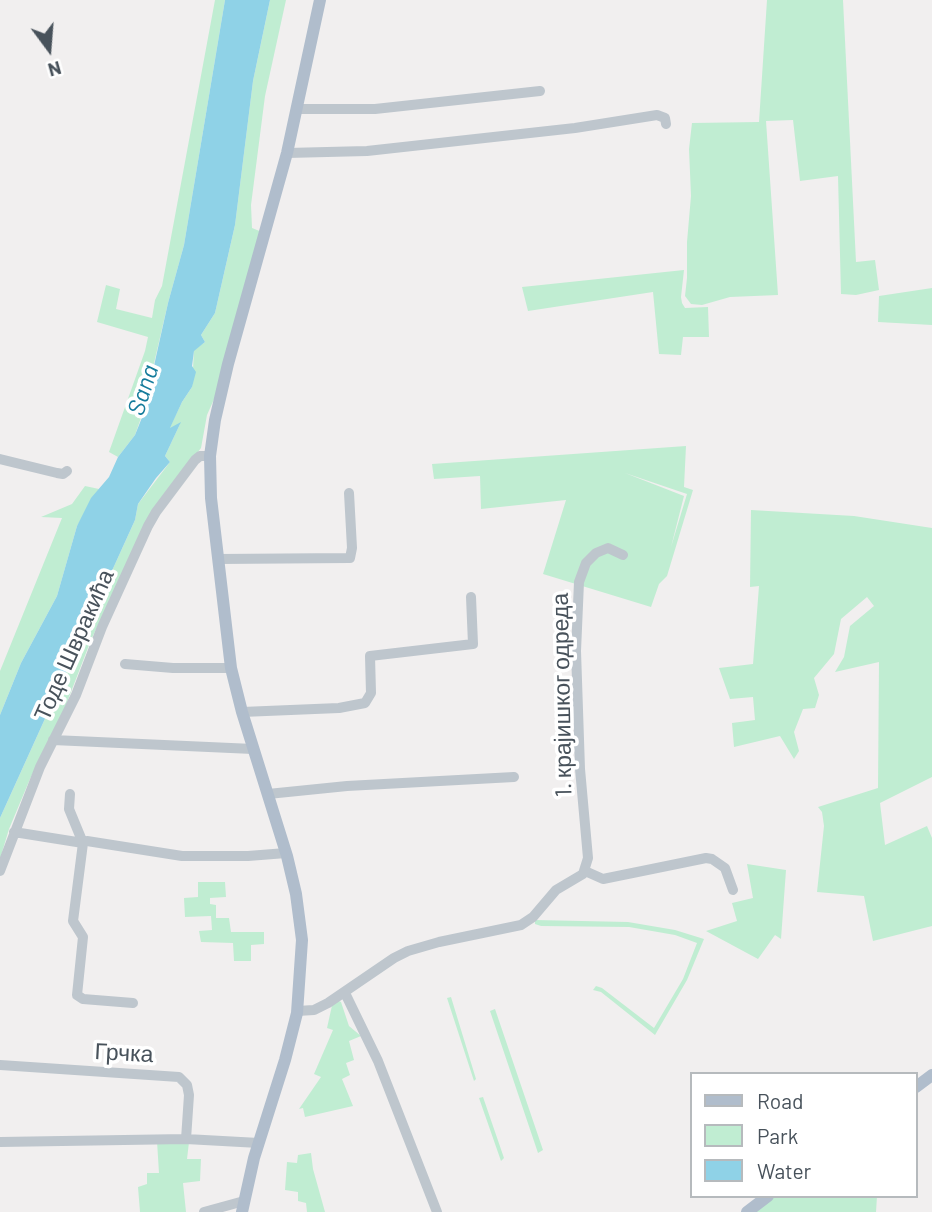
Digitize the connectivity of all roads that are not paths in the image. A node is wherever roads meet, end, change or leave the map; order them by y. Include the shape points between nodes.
1 (320, 0) edge
2 (541, 92) dead end
3 (297, 109) junction
4 (666, 124) dead end
5 (287, 153) junction
6 (211, 456) junction
7 (0, 459) edge
8 (67, 471) dead end
9 (349, 493) dead end
10 (623, 555) dead end
11 (218, 559) junction
12 (471, 597) dead end
13 (125, 664) dead end
14 (232, 668) junction
15 (242, 712) junction
16 (53, 740) junction
17 (253, 749) junction
18 (514, 777) dead end
19 (70, 794) dead end
20 (268, 794) junction
21 (14, 832) junction
22 (83, 843) junction
23 (286, 853) junction
24 (0, 871) edge
25 (584, 871) junction
26 (733, 890) dead end
27 (345, 993) junction
28 (133, 1003) dead end
29 (297, 1012) junction
30 (0, 1065) edge
31 (186, 1139) junction
32 (0, 1142) edge
33 (259, 1143) junction
34 (765, 1198) edge
35 (243, 1207) edge
36 (204, 1212) edge
37 (437, 1212) edge
38 (747, 1212) edge

1 - 3 main road
2 - 3 street via 375,109
3 - 5 main road
4 - 5 street via 665,118 657,115 367,152
5 - 6 main road via 215,419
6 - 11 main road
6 - 16 street, Тоде Швракића via 195,460 148,526
7 - 8 street via 57,473
9 - 11 street via 349,558
10 - 25 street, 1. крајишког одреда via 608,548 596,553 586,563 579,582 576,651 587,849
11 - 14 main road
12 - 15 street via 473,644 370,656 370,693 365,703
13 - 14 street
14 - 15 main road
15 - 17 main road
16 - 17 street
16 - 21 street, Тоде Швракића
17 - 20 main road
18 - 20 street
19 - 22 street via 69,809
20 - 23 main road
21 - 22 street
21 - 24 street, Тоде Швракића
22 - 23 street via 182,856
22 - 28 street via 73,921 83,937 77,995
23 - 29 main road via 302,940
25 - 26 street via 603,879 706,858 725,868
25 - 27 street via 556,890 528,921 408,951
27 - 29 street via 314,1010
27 - 37 street via 374,1052
29 - 33 main road
30 - 31 street, Грчка via 179,1077 189,1095
31 - 32 street
31 - 33 street
33 - 35 main road
34 - 38 main road
35 - 36 street

